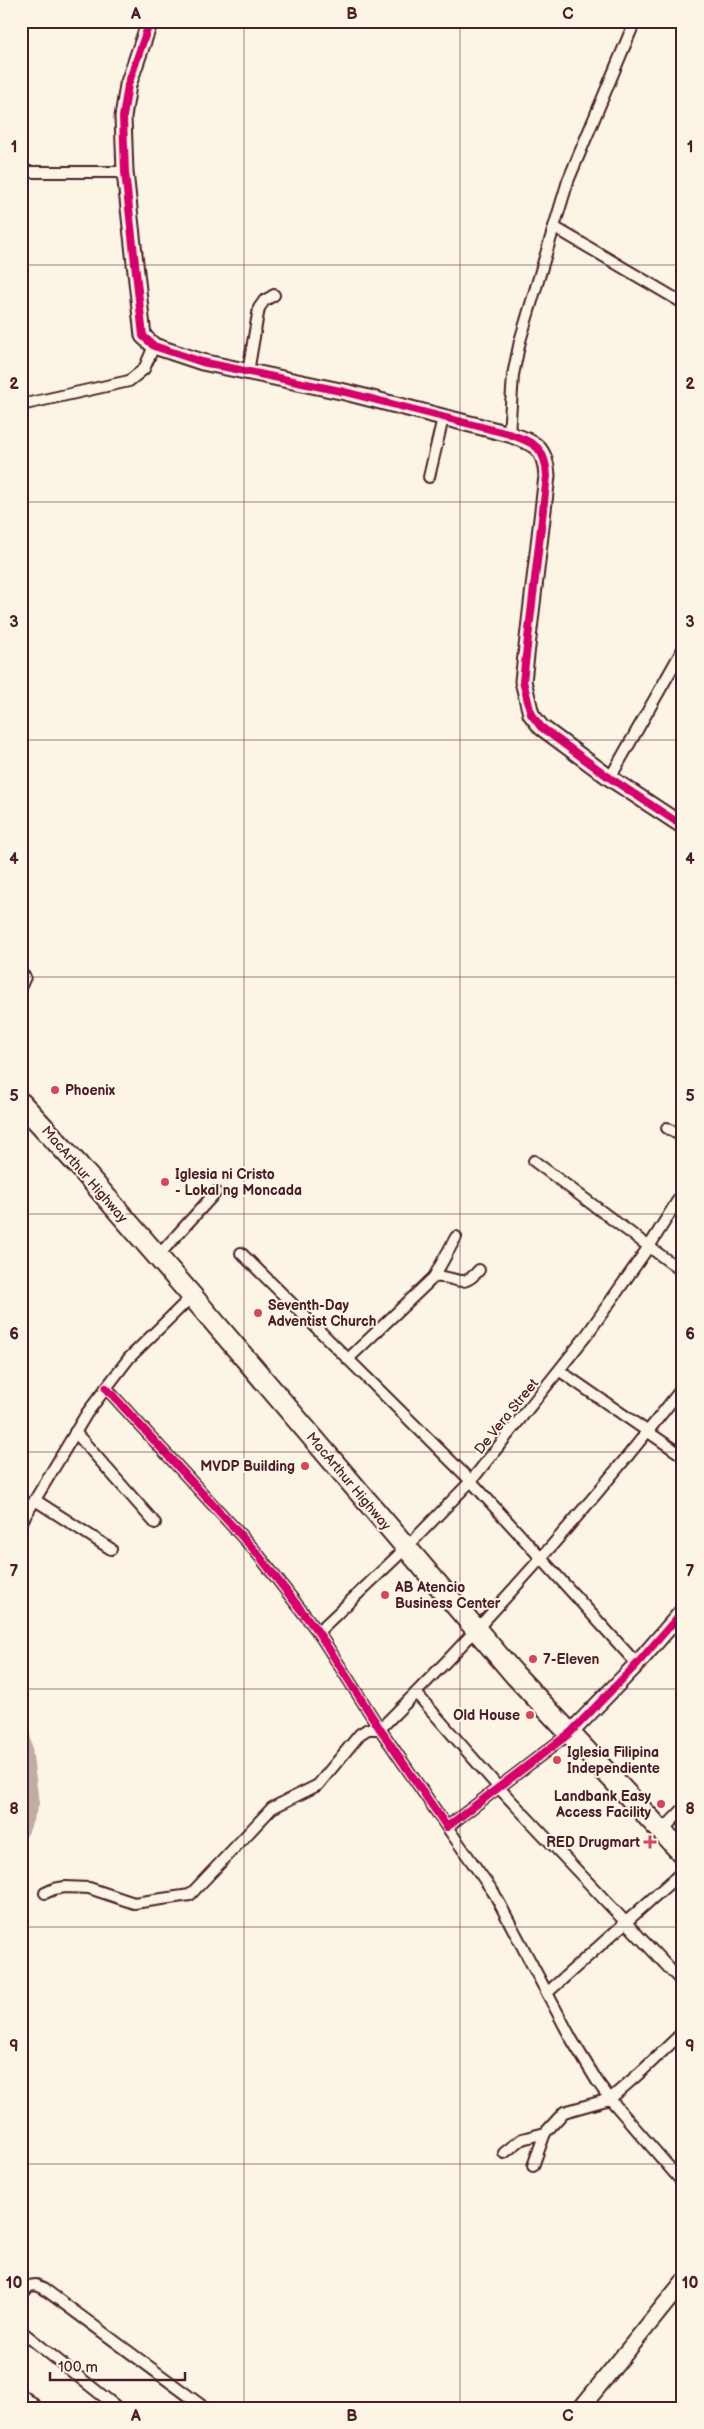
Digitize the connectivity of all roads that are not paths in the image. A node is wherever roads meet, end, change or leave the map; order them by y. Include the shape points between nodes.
1 (150, 21) edge
2 (635, 21) edge
3 (21, 172) edge
4 (125, 172) junction
5 (554, 227) junction
6 (274, 295) dead end
7 (683, 303) edge
8 (154, 346) junction
9 (248, 372) junction
10 (21, 405) edge
11 (443, 418) junction
12 (509, 434) junction
13 (429, 477) dead end
14 (683, 649) edge
15 (610, 778) junction
16 (681, 821) edge
17 (21, 1103) edge
18 (667, 1128) dead end
19 (683, 1137) edge
20 (534, 1161) dead end
21 (216, 1192) dead end
22 (683, 1192) edge
23 (456, 1237) dead end
24 (650, 1245) junction
25 (241, 1252) dead end
26 (157, 1257) junction
27 (479, 1270) dead end
28 (683, 1272) edge
29 (434, 1277) junction
30 (192, 1296) junction
31 (348, 1359) junction
32 (560, 1371) junction
33 (683, 1387) edge
34 (106, 1388) junction
35 (75, 1432) junction
36 (648, 1432) junction
37 (683, 1456) edge
38 (472, 1481) junction
39 (35, 1500) junction
40 (21, 1523) edge
41 (155, 1523) dead end
42 (406, 1548) junction
43 (111, 1549) dead end
44 (543, 1558) junction
45 (683, 1611) edge
46 (678, 1628) edge
47 (476, 1629) junction
48 (318, 1632) junction
49 (638, 1664) junction
50 (416, 1693) junction
51 (380, 1730) junction
52 (570, 1733) junction
53 (500, 1789) junction
54 (683, 1809) edge
55 (447, 1827) junction
56 (661, 1832) junction
57 (683, 1854) edge
58 (683, 1871) edge
59 (45, 1893) dead end
60 (624, 1923) junction
61 (683, 1983) edge
62 (548, 1992) junction
63 (683, 2032) edge
64 (610, 2099) junction
65 (545, 2133) junction
66 (504, 2153) dead end
67 (533, 2166) dead end
68 (683, 2183) edge
69 (683, 2282) edge
70 (21, 2296) edge
71 (21, 2331) edge
72 (21, 2394) edge
73 (192, 2404) edge
74 (38, 2408) edge
75 (118, 2408) edge
76 (206, 2408) edge
77 (581, 2408) edge

1 - 4 street via 125,98
2 - 5 street via 568,182
3 - 4 street
4 - 8 street via 140,328 143,336
5 - 7 street
5 - 12 street via 520,341 513,375
6 - 9 street via 258,308
8 - 9 street via 202,362
8 - 10 street via 144,369 129,381
9 - 11 street via 345,392
11 - 12 street
11 - 13 street
12 - 15 street via 540,449 547,476 523,681 527,701 541,728
14 - 15 street
15 - 16 street
17 - 26 highway, MacArthur Highway
18 - 19 street
20 - 24 street
21 - 26 street
22 - 24 street, De Vera Street
23 - 29 street
24 - 28 street
24 - 32 street, De Vera Street
25 - 31 street
26 - 30 highway, MacArthur Highway
27 - 29 street via 472,1278 460,1282
29 - 31 street
30 - 34 street via 129,1358
30 - 42 highway, MacArthur Highway
31 - 38 street
32 - 36 street
32 - 38 street, De Vera Street
33 - 36 street
34 - 35 street
34 - 48 street via 257,1553
35 - 39 street
35 - 41 street
36 - 37 street
36 - 44 street
38 - 42 street, De Vera Street
38 - 44 street
39 - 40 street
39 - 43 street
42 - 47 highway, MacArthur Highway
42 - 48 street, De Vera Street
44 - 47 street
44 - 49 street
45 - 46 street
46 - 49 street
47 - 50 street
47 - 52 highway, MacArthur Highway
48 - 51 street
49 - 52 street
50 - 51 street
50 - 53 street
51 - 55 street
51 - 59 street via 368,1729 360,1734 318,1785 272,1808 190,1895 134,1902 89,1888 65,1887
52 - 53 street
52 - 56 highway, MacArthur Highway
53 - 55 street
53 - 60 street
54 - 56 street
55 - 62 street via 494,1893
56 - 57 highway, MacArthur Highway
58 - 60 street
60 - 61 street
60 - 62 street
62 - 64 street via 572,2040
63 - 64 street
64 - 65 street via 564,2112
64 - 68 street
65 - 66 street via 522,2139
65 - 67 street
69 - 77 street
70 - 73 street via 30,2286 43,2288
71 - 75 street
72 - 74 street
73 - 76 street

